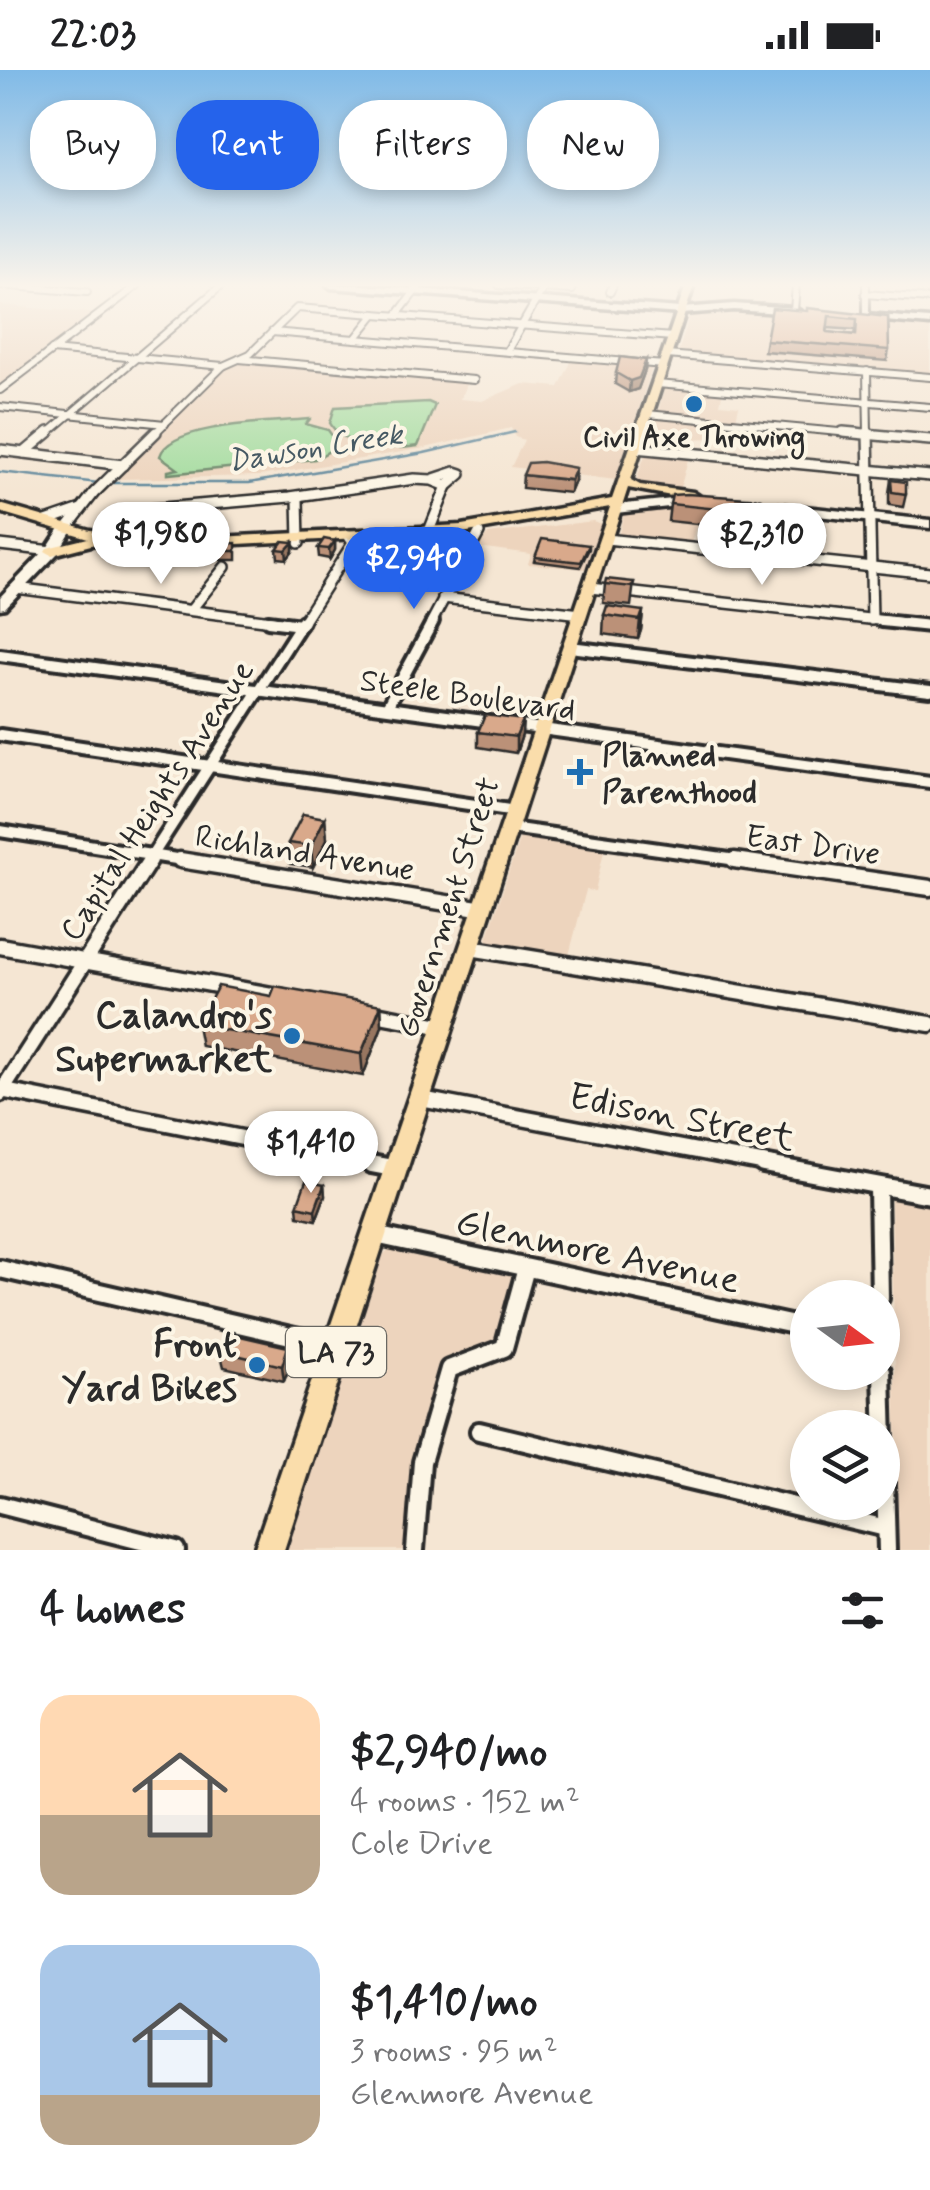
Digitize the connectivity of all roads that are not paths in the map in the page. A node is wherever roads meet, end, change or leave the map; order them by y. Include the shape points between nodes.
1 (47, 354) edge
2 (94, 354) edge
3 (140, 354) edge
4 (250, 354) edge
5 (548, 354) edge
6 (667, 354) edge
7 (135, 358) junction
8 (238, 359) junction
9 (665, 360) junction
10 (223, 366) junction
11 (867, 371) junction
12 (930, 377) edge
13 (474, 380) dead end
14 (658, 384) junction
15 (0, 390) edge
16 (867, 402) junction
17 (0, 407) edge
18 (930, 407) edge
19 (70, 414) junction
20 (647, 414) junction
21 (165, 424) junction
22 (868, 434) junction
23 (930, 440) edge
24 (636, 448) junction
25 (0, 450) edge
26 (24, 452) junction
27 (123, 464) junction
28 (868, 470) junction
29 (930, 476) edge
30 (624, 482) junction
31 (298, 498) junction
32 (711, 499) junction
33 (617, 505) junction
34 (81, 509) junction
35 (0, 512) edge
36 (870, 515) junction
37 (558, 520) junction
38 (930, 521) edge
39 (46, 522) junction
40 (64, 531) junction
41 (429, 531) junction
42 (479, 533) junction
43 (608, 534) junction
44 (115, 538) junction
45 (350, 538) junction
46 (299, 540) junction
47 (90, 541) junction
48 (0, 545) edge
49 (52, 551) junction
50 (225, 566) dead end
51 (870, 566) junction
52 (930, 573) edge
53 (16, 588) junction
54 (590, 588) junction
55 (444, 598) junction
56 (0, 604) edge
57 (191, 610) junction
58 (581, 614) junction
59 (872, 620) junction
60 (301, 625) junction
61 (930, 626) edge
62 (570, 647) junction
63 (0, 655) edge
64 (930, 690) edge
65 (259, 691) junction
66 (386, 707) junction
67 (542, 729) junction
68 (0, 735) edge
69 (208, 766) junction
70 (930, 782) edge
71 (513, 819) junction
72 (0, 831) edge
73 (153, 855) junction
74 (930, 888) edge
75 (484, 908) junction
76 (0, 946) edge
77 (470, 948) junction
78 (86, 961) junction
79 (303, 1001) edge
80 (360, 1011) edge
81 (930, 1024) edge
82 (444, 1027) junction
83 (1, 1091) edge
84 (421, 1099) junction
85 (398, 1168) junction
86 (878, 1186) junction
87 (930, 1196) edge
88 (375, 1235) junction
89 (526, 1268) junction
90 (0, 1269) edge
91 (880, 1280) edge
92 (790, 1324) edge
93 (338, 1347) junction
94 (882, 1390) edge
95 (478, 1431) dead end
96 (0, 1505) edge
97 (886, 1528) junction
98 (176, 1550) edge
99 (269, 1550) edge
100 (416, 1550) edge
101 (887, 1550) edge

1 - 15 street
2 - 7 street
3 - 7 street
4 - 8 street
5 - 9 street
6 - 9 main road, Government Street / LA 73
7 - 10 street
7 - 19 street
8 - 10 street
8 - 13 street
9 - 11 street
9 - 14 main road, Government Street / LA 73
10 - 21 street
11 - 12 street
11 - 16 street
14 - 16 street
14 - 20 main road, Government Street / LA 73
16 - 18 street
16 - 22 street
17 - 19 street
19 - 21 street
19 - 26 street
20 - 22 street
20 - 24 main road, Government Street / LA 73
21 - 27 street
22 - 23 street
22 - 28 street
24 - 28 street
24 - 30 main road, Government Street / LA 73
25 - 26 street
26 - 27 street
27 - 34 street
28 - 29 street
28 - 36 street
30 - 32 main road
30 - 33 main road, Government Street / LA 73
31 - 41 street via 439,482
31 - 44 street via 140,510
31 - 46 street
32 - 33 street
32 - 36 street
33 - 37 main road
33 - 41 main road
33 - 43 main road, Government Street / LA 73
34 - 39 street
34 - 40 street
35 - 39 main road
35 - 40 main road
36 - 38 street
36 - 51 street
37 - 42 main road
37 - 43 main road via 595,520
39 - 40 main road
40 - 44 main road
40 - 47 main road
40 - 49 street
41 - 45 main road
42 - 45 main road
42 - 55 street
43 - 51 street
43 - 54 main road, Government Street / LA 73
44 - 46 main road
45 - 46 main road
45 - 60 street, Capital Heights Avenue
46 - 47 main road via 169,549
47 - 49 main road
48 - 49 street
49 - 53 street
50 - 57 street
51 - 52 street
51 - 59 street
53 - 56 street
53 - 57 street
54 - 58 main road, Government Street / LA 73
54 - 59 street
55 - 58 street
55 - 66 street
57 - 60 street
58 - 62 main road, Government Street / LA 73
59 - 61 street
60 - 65 street, Capital Heights Avenue
62 - 64 street
62 - 67 main road, Government Street / LA 73
63 - 65 street, Steele Boulevard
65 - 66 street, Steele Boulevard
65 - 69 street, Capital Heights Avenue
66 - 67 street, Steele Boulevard
67 - 70 street, Steele Boulevard
67 - 71 main road, Government Street / LA 73
68 - 69 street, East Drive
69 - 71 street, East Drive
69 - 73 street, Capital Heights Avenue
71 - 74 street, East Drive
71 - 75 main road, Government Street / LA 73
72 - 73 street, Richland Avenue
73 - 75 street, Richland Avenue
73 - 78 street, Capital Heights Avenue
75 - 77 main road, Government Street / LA 73
76 - 78 street
77 - 81 street
77 - 82 main road, Government Street / LA 73
78 - 79 street
78 - 83 street, Capital Heights Avenue
80 - 82 street
82 - 84 main road, Government Street / LA 73
83 - 85 street
84 - 85 main road, Government Street / LA 73
84 - 86 street, Edison Street
85 - 88 main road, Government Street / LA 73
86 - 87 street, Edison Street
86 - 91 street
88 - 89 street, Glenmore Avenue
88 - 93 main road, Government Street / LA 73
89 - 92 street, Glenmore Avenue
89 - 100 street via 504,1348 449,1369 431,1418
90 - 93 street
93 - 99 main road, Government Street / LA 73
94 - 97 street
95 - 97 street
96 - 98 street
97 - 101 street

